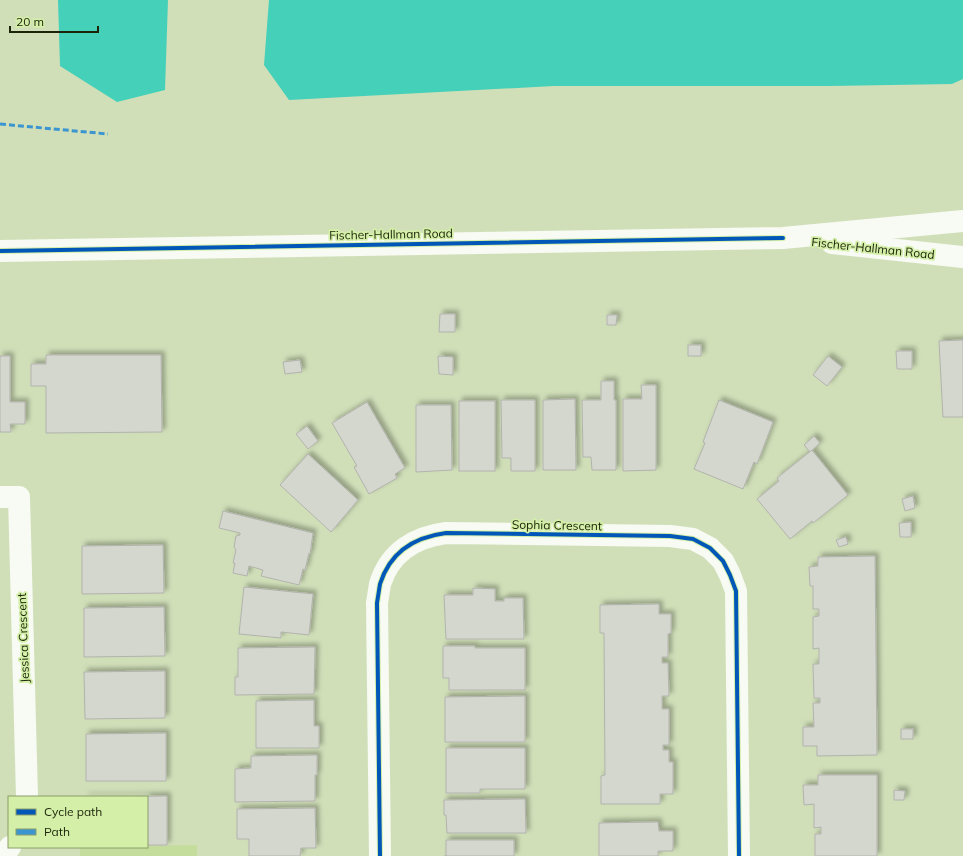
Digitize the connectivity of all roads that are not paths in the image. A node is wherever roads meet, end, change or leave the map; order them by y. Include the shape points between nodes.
1 (963, 221) edge
2 (783, 238) junction
3 (0, 251) edge
4 (963, 257) edge
5 (0, 497) edge
6 (27, 796) edge
7 (9, 848) edge
8 (3, 856) edge
9 (380, 856) edge
10 (739, 856) edge

1 - 2 street, Fischer-Hallman Road
2 - 3 street, Fischer-Hallman Road
2 - 4 street, Fischer-Hallman Road
5 - 6 street, Jessica Crescent via 19,497
7 - 8 street
9 - 10 street, Sophia Crescent via 377,603 380,584 388,566 400,552 415,541 430,535 446,533 670,536 693,539 710,548 723,561 736,592

